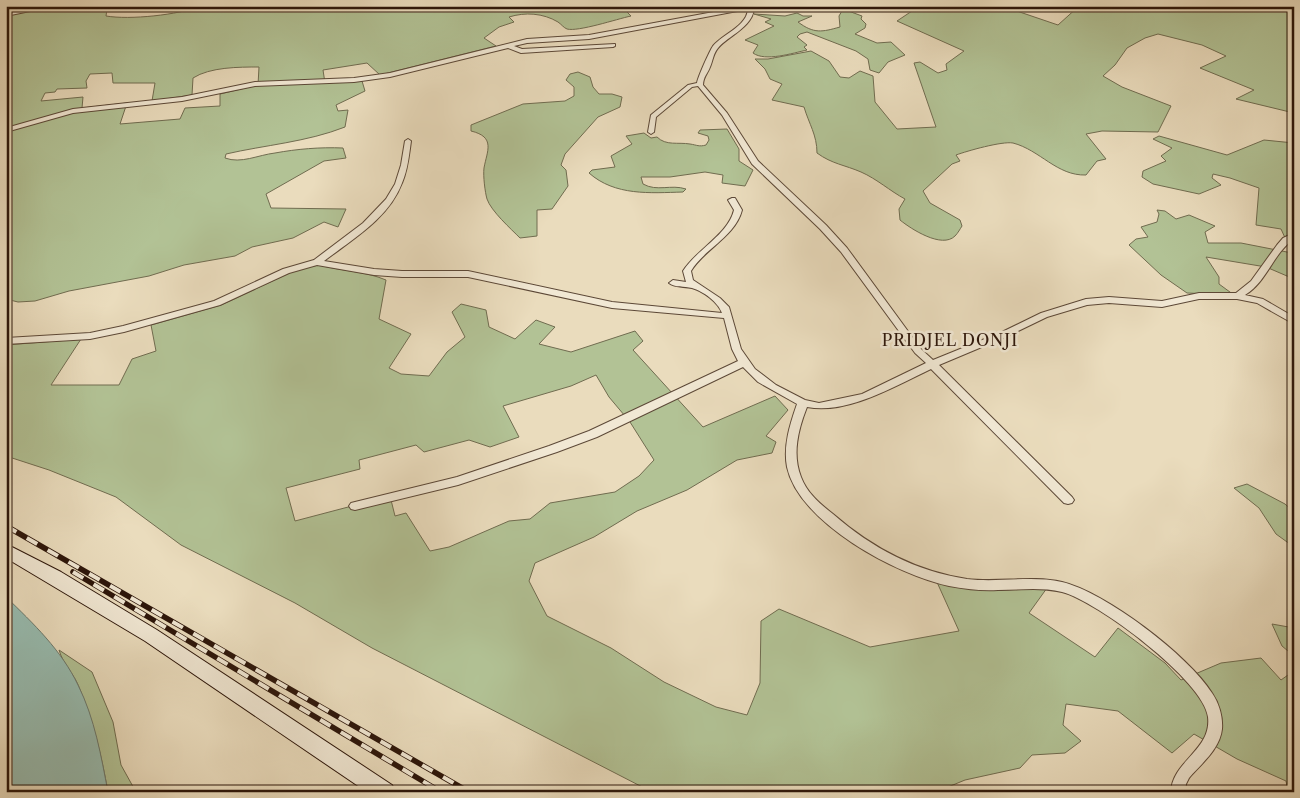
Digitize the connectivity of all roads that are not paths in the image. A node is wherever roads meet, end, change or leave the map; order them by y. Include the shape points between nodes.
1 (52, 6) edge
2 (753, 7) edge
3 (6, 14) edge
4 (613, 45) dead end
5 (509, 46) junction
6 (700, 84) junction
7 (6, 130) edge
8 (651, 132) dead end
9 (408, 141) dead end
10 (732, 200) dead end
11 (1294, 235) edge
12 (317, 262) junction
13 (674, 283) dead end
14 (694, 286) junction
15 (1237, 296) junction
16 (728, 316) junction
17 (1294, 321) edge
18 (6, 341) edge
19 (743, 363) junction
20 (931, 364) junction
21 (803, 403) junction
22 (1068, 500) dead end
23 (355, 506) dead end
24 (6, 550) edge
25 (386, 792) edge
26 (1178, 792) edge

1 - 3 street
2 - 5 street via 597,36 528,41
2 - 6 street via 750,19 726,37 712,53
4 - 5 street via 521,51
5 - 7 street via 390,75 354,80 255,84 182,99 73,112
6 - 8 street via 690,86 653,116
6 - 20 street via 755,162 844,250
9 - 12 street via 400,183 386,206
10 - 14 street via 738,210 734,222 689,266 687,276
11 - 15 street via 1281,246 1248,291
12 - 16 street via 374,272 468,274 612,305
12 - 18 street via 286,271 217,303 124,330 90,336
13 - 14 street
14 - 16 street via 717,299
15 - 17 street via 1260,301
15 - 20 street via 1199,296 1162,304 1109,300 1074,304
16 - 19 street via 733,343
19 - 21 street
19 - 23 street via 593,434 553,449 458,481
20 - 21 street via 864,397 819,406
20 - 22 street
21 - 26 street via 792,436 792,462 796,477 816,507 862,544 904,568 936,578 989,586 1046,585 1074,591 1138,631 1194,680 1208,700 1215,718 1215,734 1208,748 1178,778
24 - 25 main road via 56,576

